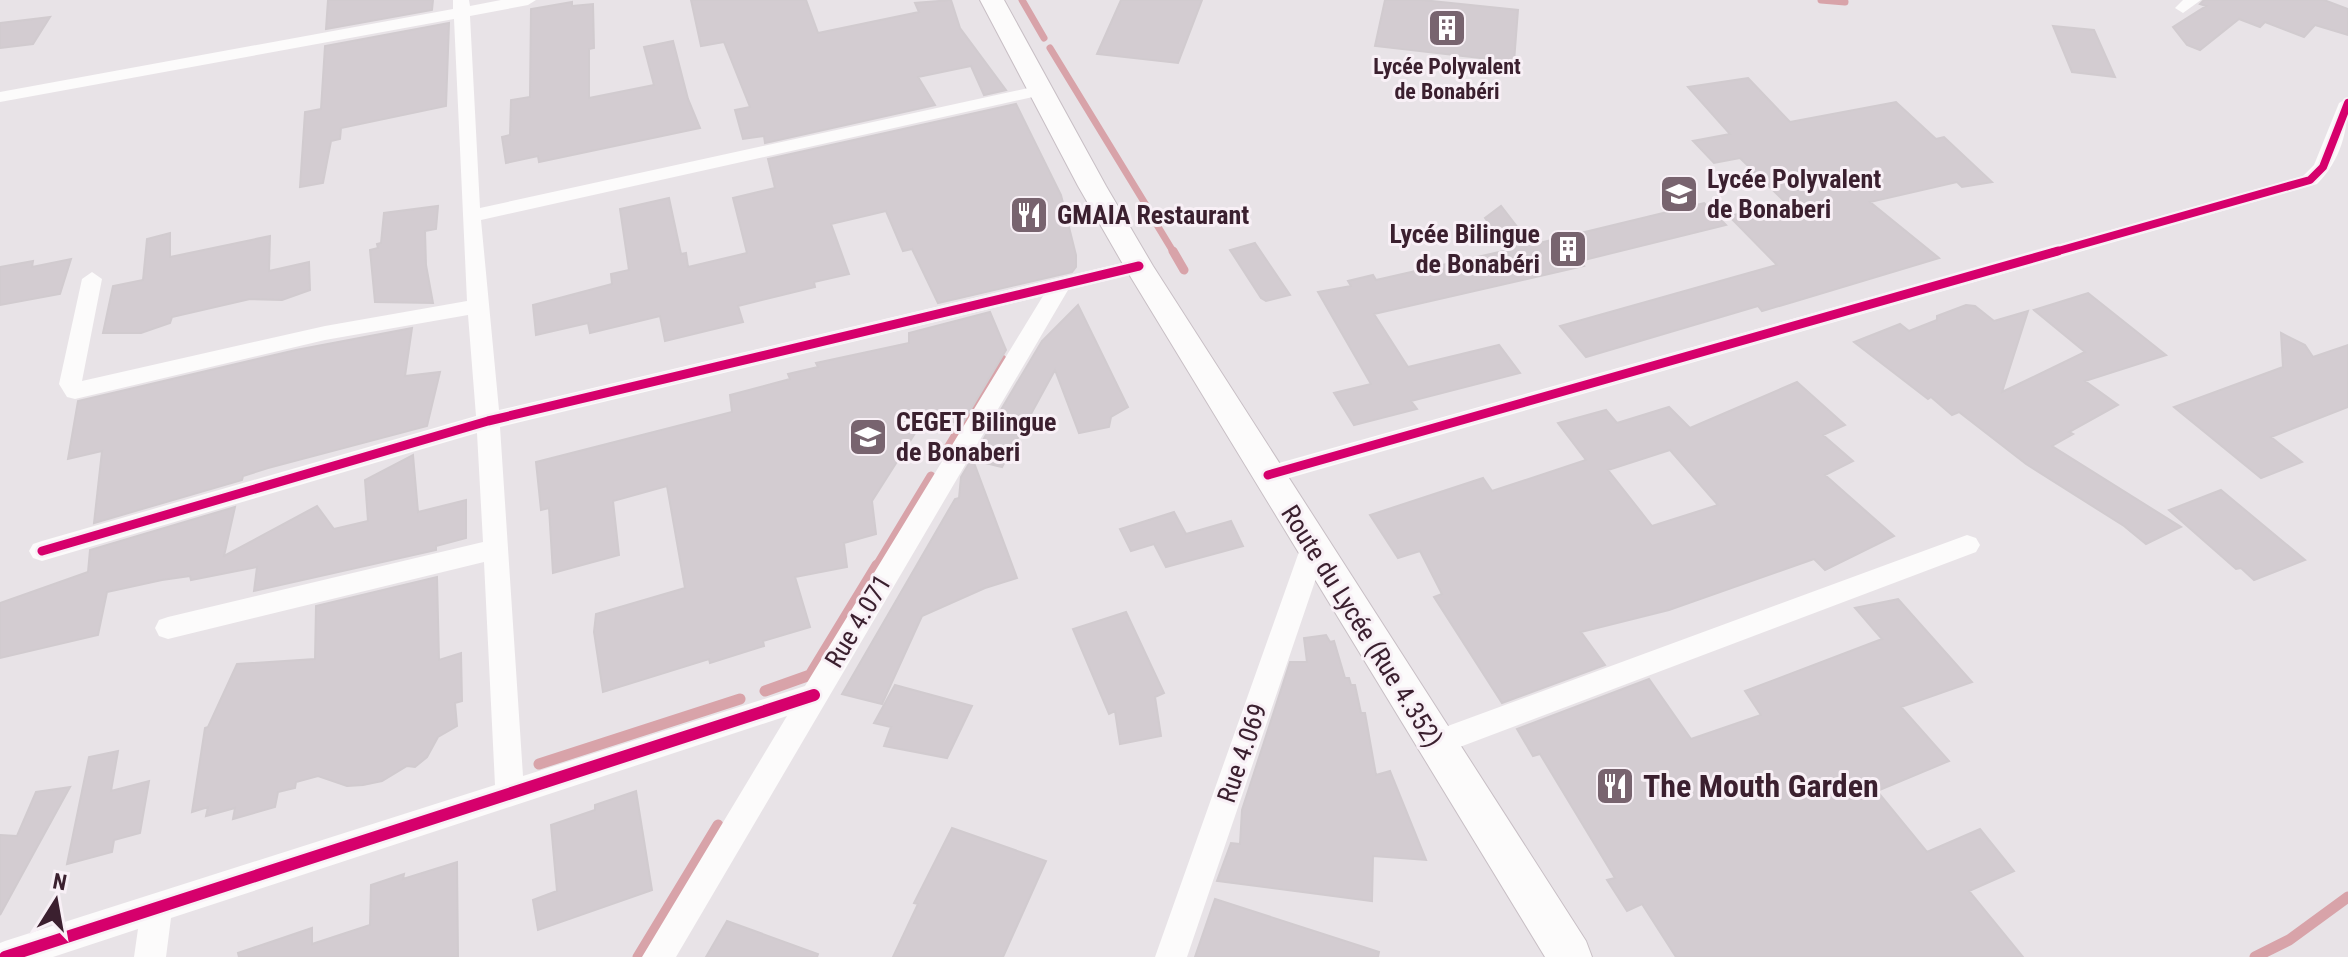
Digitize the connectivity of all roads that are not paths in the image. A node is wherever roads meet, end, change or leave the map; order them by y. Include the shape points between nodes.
1 (528, 0) edge
2 (992, 0) edge
3 (462, 6) edge
4 (1042, 90) junction
5 (0, 97) edge
6 (2348, 103) edge
7 (471, 216) junction
8 (1139, 266) junction
9 (92, 279) dead end
10 (1060, 285) junction
11 (478, 306) junction
12 (488, 421) junction
13 (1268, 475) junction
14 (1967, 545) dead end
15 (496, 549) junction
16 (1313, 549) junction
17 (42, 551) dead end
18 (168, 628) dead end
19 (814, 695) junction
20 (1436, 743) junction
21 (510, 794) junction
22 (157, 907) junction
23 (5, 957) edge
24 (150, 957) edge
25 (658, 957) edge
26 (1171, 957) edge
27 (1570, 957) edge

1 - 3 street
2 - 4 main road, Route du Lycée (Rue 4.352)
3 - 5 street
3 - 7 street
4 - 7 street
4 - 8 main road, Route du Lycée (Rue 4.352)
6 - 13 street via 2323,167 2310,180
7 - 11 street
8 - 10 street
8 - 13 main road, Route du Lycée (Rue 4.352)
9 - 11 street via 70,384 75,391 310,336
10 - 12 street
10 - 19 street, Rue 4.071
11 - 12 street
12 - 15 street
12 - 17 street
13 - 16 main road, Route du Lycée (Rue 4.352)
14 - 20 street
15 - 18 street
15 - 21 street
16 - 20 main road, Route du Lycée (Rue 4.352)
16 - 26 street, Rue 4.069
19 - 21 street
19 - 25 street, Rue 4.071
20 - 27 main road, Route du Lycée (Rue 4.352)
21 - 22 street
22 - 23 street
22 - 24 street

